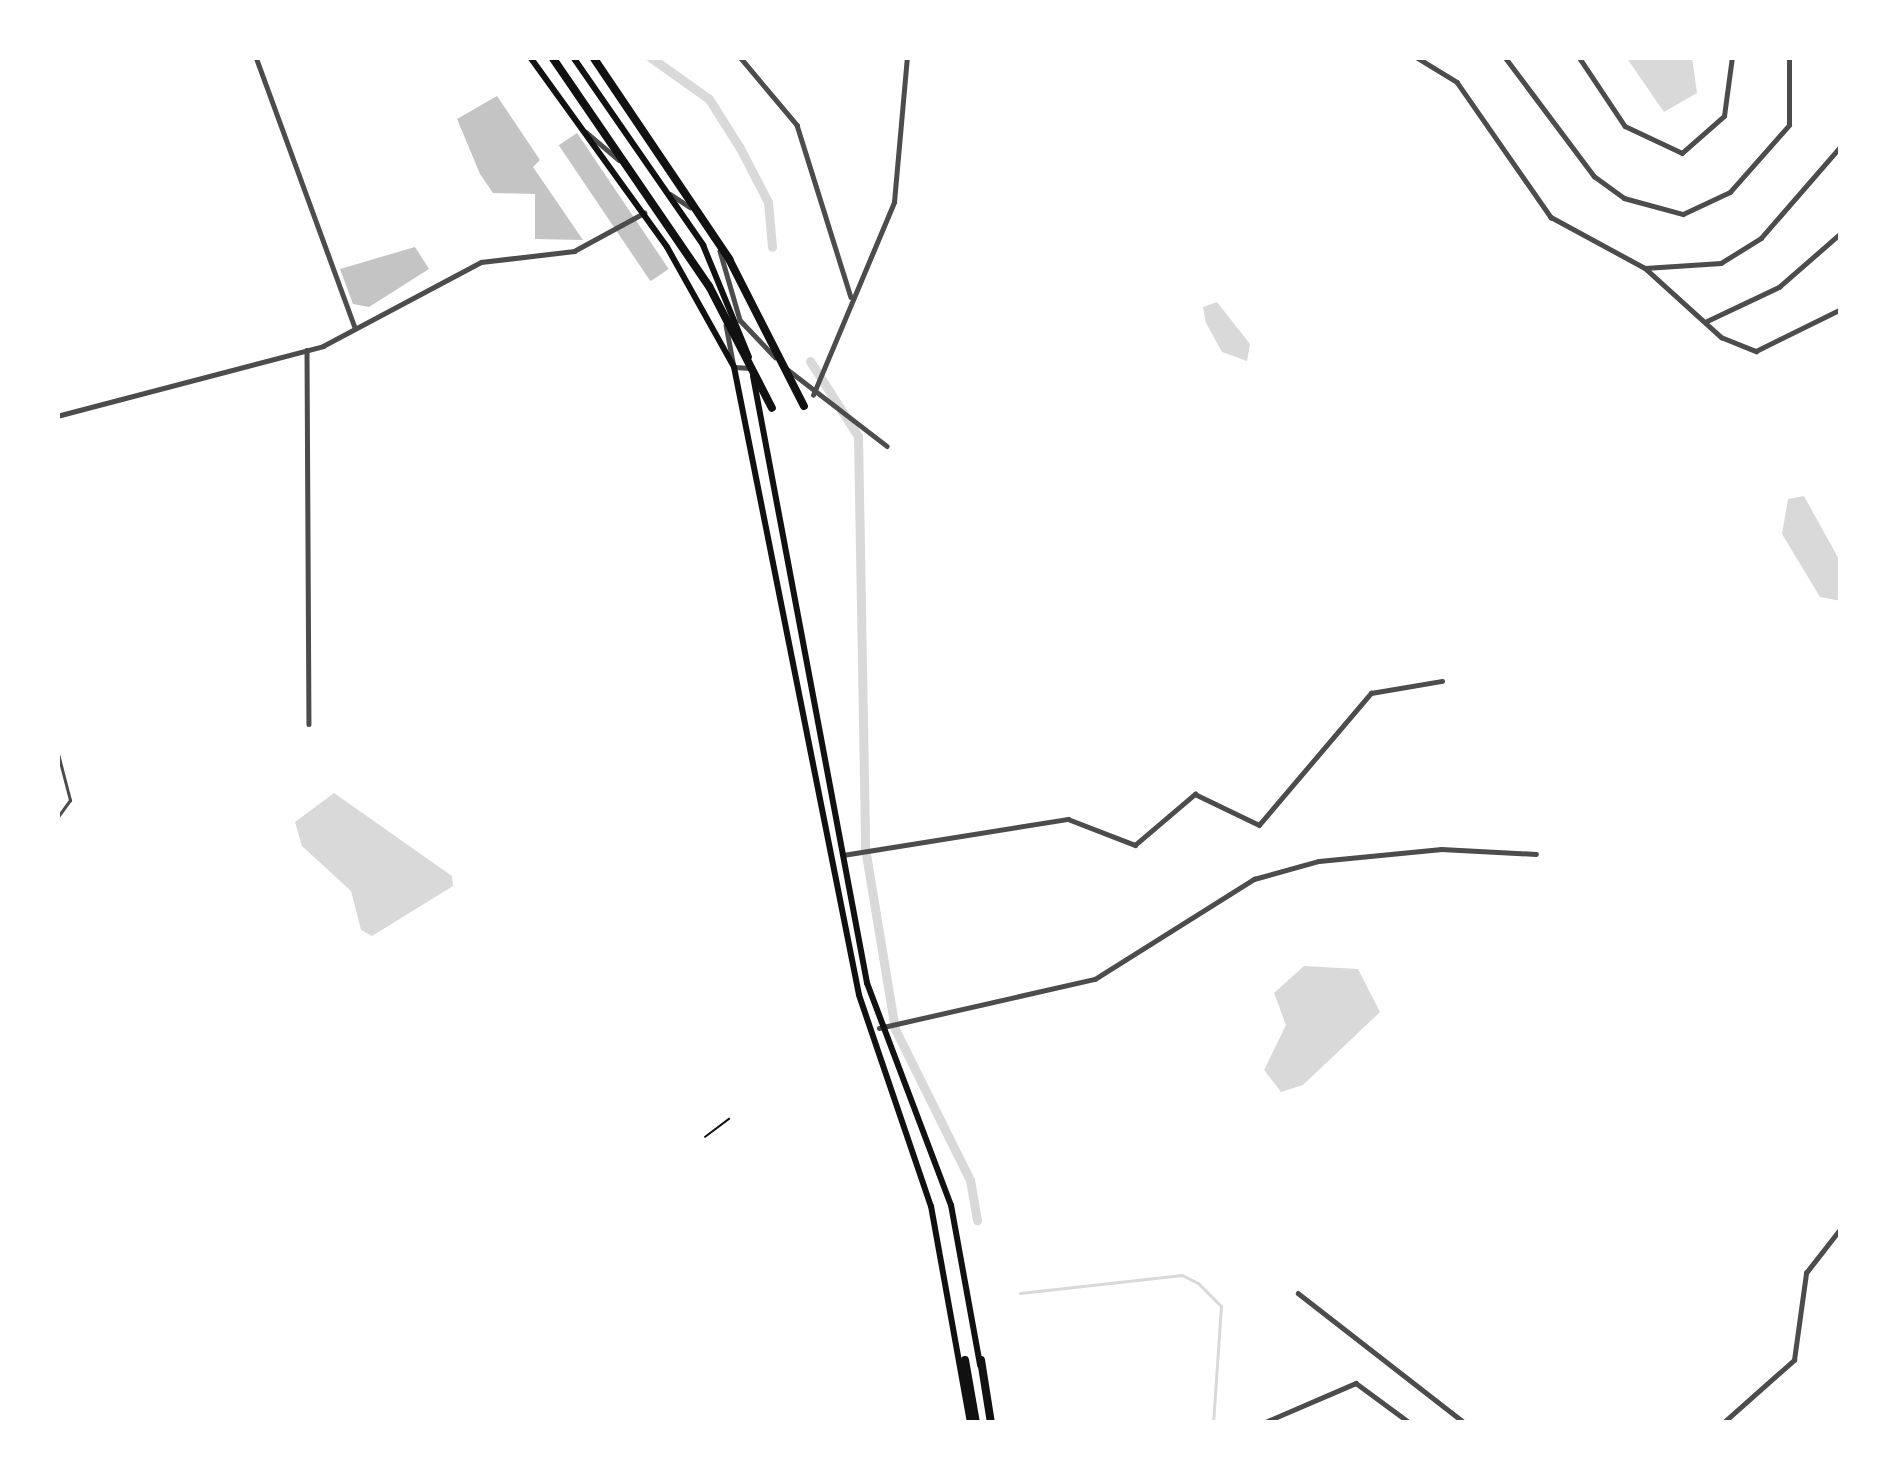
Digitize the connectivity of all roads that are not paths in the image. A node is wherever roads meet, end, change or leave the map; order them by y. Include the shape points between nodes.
1 (256, 57) edge
2 (530, 57) edge
3 (550, 57) edge
4 (573, 57) edge
5 (593, 57) edge
6 (740, 57) edge
7 (907, 57) edge
8 (1416, 57) edge
9 (1505, 57) edge
10 (1580, 57) edge
11 (1732, 57) edge
12 (1789, 57) edge
13 (585, 131) junction
14 (1841, 146) edge
15 (666, 191) junction
16 (644, 213) junction
17 (1841, 233) edge
18 (1645, 268) junction
19 (851, 302) junction
20 (1841, 309) edge
21 (740, 320) junction
22 (1705, 322) junction
23 (356, 327) junction
24 (712, 331) junction
25 (308, 350) junction
26 (734, 367) junction
27 (751, 368) junction
28 (813, 395) junction
29 (804, 406) dead end
30 (772, 408) dead end
31 (57, 416) edge
32 (887, 446) dead end
33 (1442, 681) dead end
34 (309, 724) dead end
35 (57, 750) edge
36 (57, 818) edge
37 (1536, 854) dead end
38 (843, 855) junction
39 (879, 1028) junction
40 (1841, 1136) edge
41 (1841, 1166) edge
42 (1841, 1228) edge
43 (1298, 1293) dead end
44 (965, 1360) dead end
45 (981, 1360) dead end
46 (973, 1423) edge
47 (990, 1423) edge
48 (1263, 1423) edge
49 (1410, 1423) edge
50 (1465, 1423) edge
51 (1723, 1423) edge

1 - 23 street
2 - 13 main road
3 - 30 highway via 710,286
4 - 15 main road
5 - 29 highway via 729,259
6 - 19 street via 797,125 844,246
7 - 19 street via 894,202
8 - 18 street via 1456,82 1551,217
9 - 12 street via 1594,176 1624,199 1683,214 1730,192 1789,125
10 - 11 street via 1625,126 1682,153 1724,116
13 - 16 main road
13 - 26 street via 627,168 695,263
14 - 18 street via 1761,238 1721,263
15 - 21 main road
15 - 21 street via 715,239
16 - 23 street via 574,251 481,262
16 - 24 main road
17 - 22 street via 1778,287
18 - 22 street
19 - 28 street via 830,373
20 - 22 street via 1756,351
21 - 24 main road
21 - 27 main road
21 - 28 street
23 - 25 street
24 - 26 main road
25 - 31 street
25 - 34 street
26 - 27 street
26 - 46 main road via 859,995 932,1206
27 - 38 main road
28 - 32 street
33 - 38 street via 1371,693 1258,825 1195,794 1135,845 1068,819
35 - 36 street via 70,800
37 - 39 street via 1441,848 1319,861 1254,879 1095,979
38 - 39 main road
39 - 47 main road via 951,1205
40 - 41 street
42 - 51 street via 1806,1273 1794,1360
43 - 50 street
44 - 46 highway
45 - 47 highway
48 - 49 street via 1356,1383

